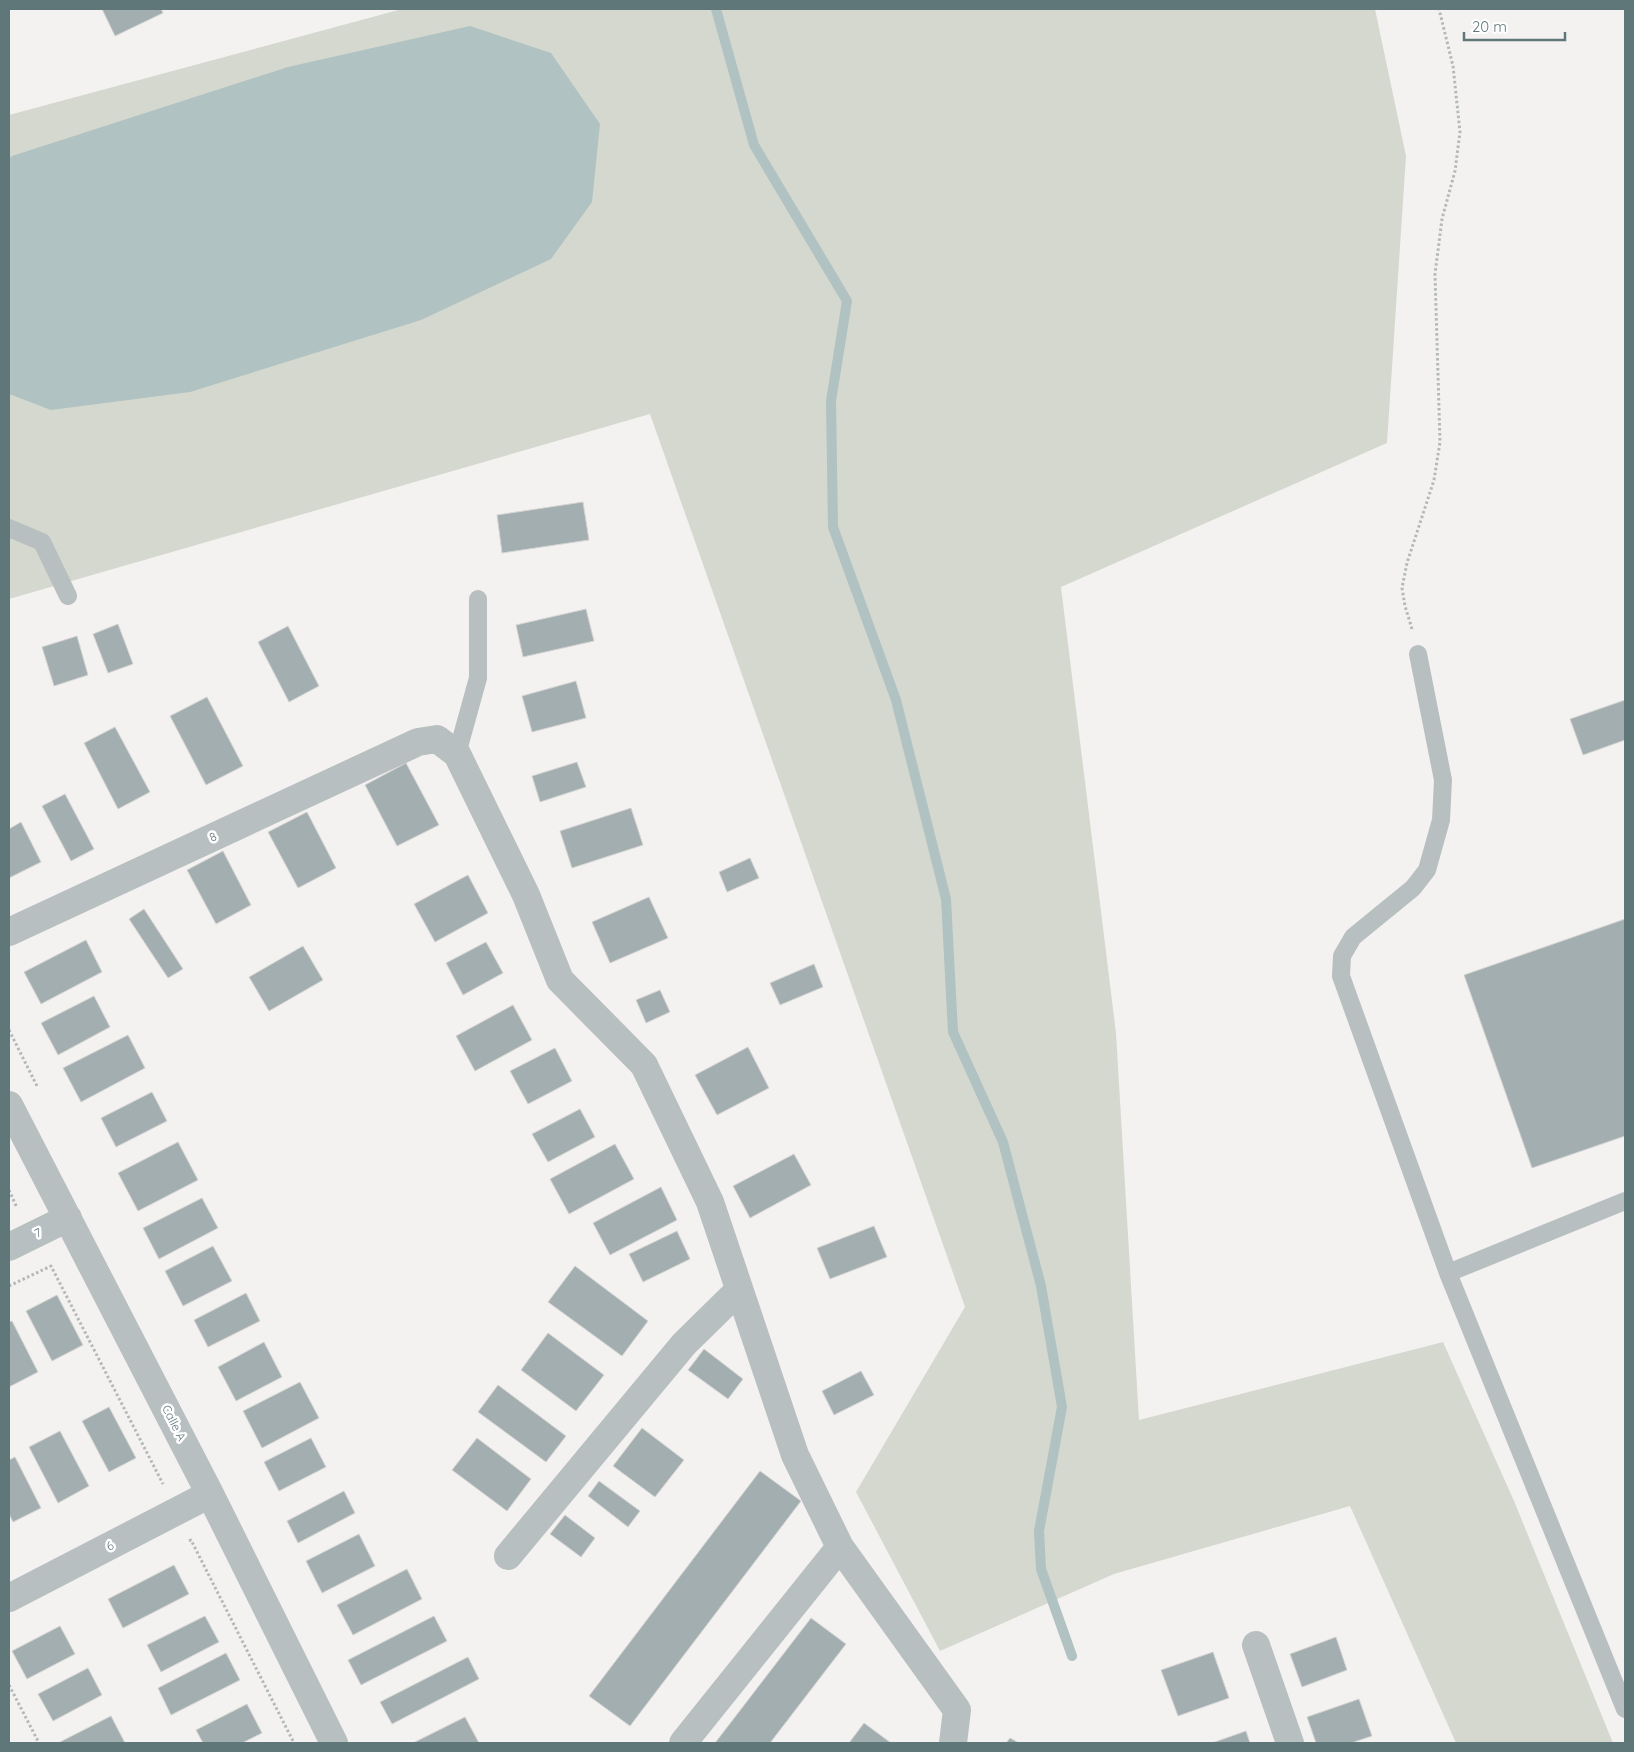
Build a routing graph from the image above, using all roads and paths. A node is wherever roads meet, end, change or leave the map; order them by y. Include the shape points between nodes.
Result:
1 (1439, 9) edge
2 (9, 528) edge
3 (68, 596) dead end
4 (478, 599) dead end
5 (1418, 654) joint
6 (457, 754) junction
7 (9, 932) edge
8 (9, 1105) edge
9 (9, 1190) edge
10 (1625, 1201) edge
11 (20, 1213) dead end
12 (68, 1218) junction
13 (9, 1247) edge
14 (1448, 1272) junction
15 (9, 1286) edge
16 (740, 1290) junction
17 (164, 1487) dead end
18 (210, 1494) junction
19 (182, 1544) dead end
20 (840, 1547) junction
21 (508, 1556) dead end
22 (9, 1598) edge
23 (1256, 1645) dead end
24 (9, 1685) edge
25 (1625, 1709) edge
26 (39, 1743) edge
27 (294, 1743) edge
28 (334, 1743) edge
29 (684, 1743) edge
30 (953, 1743) edge
31 (1290, 1743) edge

1 - 5 path via 1453,66 1460,132 1455,170 1442,219 1435,274 1440,442 1434,480 1402,588
2 - 3 lane via 42,542
4 - 6 lane via 478,678
5 - 14 lane via 1443,780 1441,820 1427,870 1413,888 1353,937 1342,956 1341,976
6 - 7 street, 8 via 437,738 418,742
6 - 16 street via 526,895 560,980 644,1065 710,1202
8 - 12 street, Calle A
9 - 11 path
10 - 14 lane
12 - 13 street, 7
12 - 18 street, Calle A
14 - 25 lane
15 - 17 path via 51,1266
16 - 20 street via 795,1454
16 - 21 street via 684,1344
18 - 22 street, 6
18 - 28 street, Calle A
19 - 27 path via 191,1540
20 - 29 street
20 - 30 street via 957,1710
23 - 31 street
24 - 26 path

